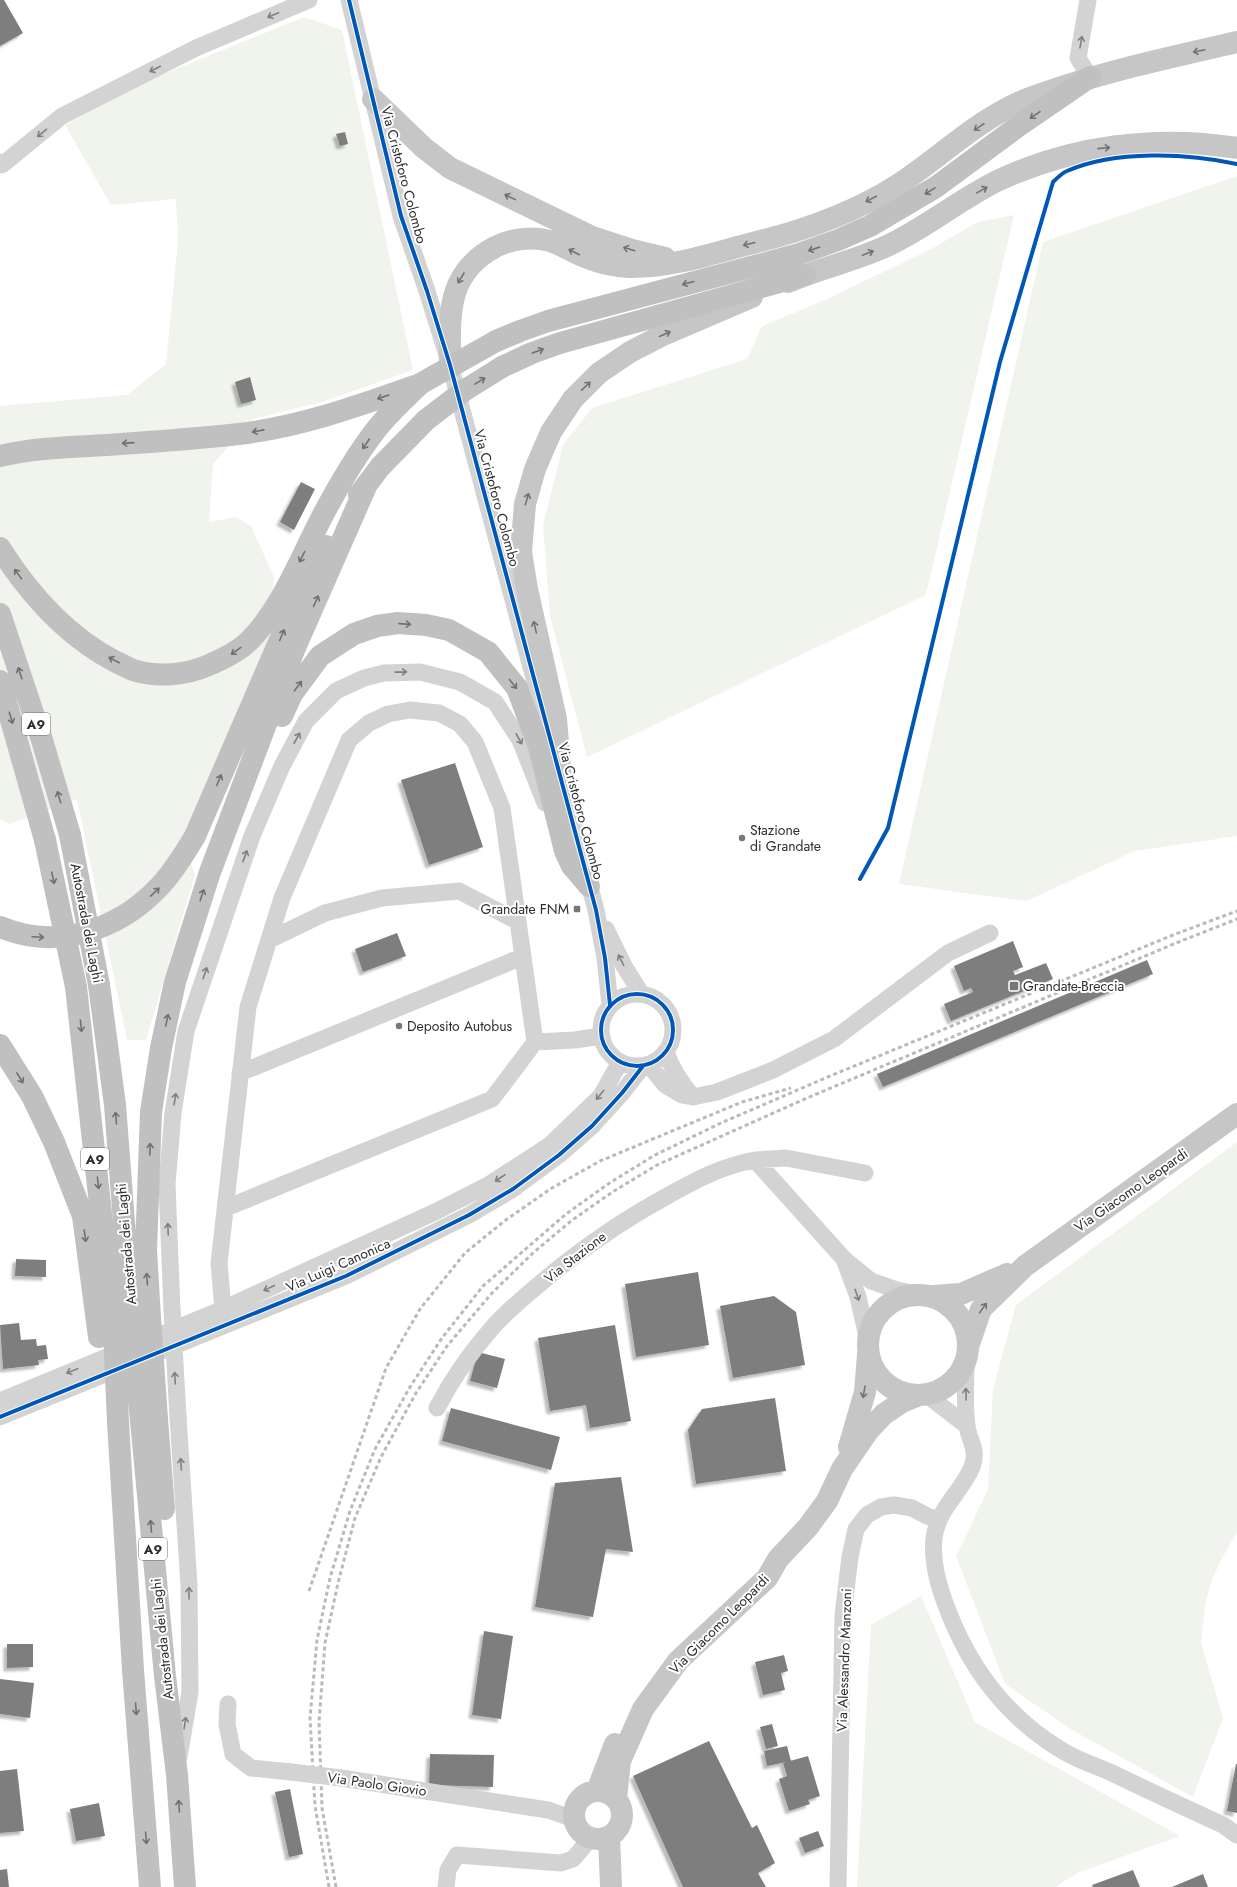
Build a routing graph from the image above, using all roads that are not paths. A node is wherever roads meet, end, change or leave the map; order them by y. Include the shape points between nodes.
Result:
1 (309, 0) edge
2 (349, 0) edge
3 (1088, 0) edge
4 (1237, 42) edge
5 (1090, 77) junction
6 (373, 99) junction
7 (1237, 148) edge
8 (1, 164) edge
9 (680, 261) junction
10 (805, 274) junction
11 (450, 365) junction
12 (420, 384) junction
13 (0, 456) edge
14 (367, 484) junction
15 (0, 548) edge
16 (0, 614) edge
17 (0, 681) edge
18 (562, 790) junction
19 (565, 851) junction
20 (210, 872) junction
21 (589, 886) junction
22 (596, 910) junction
23 (517, 921) junction
24 (0, 927) edge
25 (990, 933) dead end
26 (269, 940) junction
27 (522, 957) junction
28 (642, 994) junction
29 (610, 1005) junction
30 (601, 1036) junction
31 (535, 1042) junction
32 (0, 1045) edge
33 (666, 1052) junction
34 (620, 1062) junction
35 (646, 1065) junction
36 (240, 1073) junction
37 (693, 1097) junction
38 (1237, 1114) edge
39 (755, 1160) junction
40 (865, 1173) dead end
41 (226, 1208) junction
42 (844, 1259) junction
43 (1024, 1266) junction
44 (926, 1295) junction
45 (223, 1309) junction
46 (124, 1328) junction
47 (868, 1347) junction
48 (967, 1353) junction
49 (923, 1395) junction
50 (0, 1401) edge
51 (437, 1408) dead end
52 (0, 1418) edge
53 (159, 1419) junction
54 (966, 1426) junction
55 (842, 1470) junction
56 (939, 1520) junction
57 (228, 1704) dead end
58 (176, 1775) junction
59 (606, 1795) junction
60 (574, 1819) junction
61 (1237, 1835) edge
62 (598, 1839) junction
63 (150, 1887) edge
64 (185, 1887) edge
65 (446, 1887) edge
66 (611, 1887) edge
67 (838, 1887) edge

1 -> 8 street via 196,48 62,116
2 - 6 street, Via Cristoforo Colombo
5 -> 3 street via 1078,58
4 -> 5 main road
5 -> 9 main road via 1020,102 977,128 895,186 826,220 757,242
5 -> 12 highway, bridge via 936,187 895,213 838,240 796,255 548,321 496,342
9 -> 6 main road via 632,250 592,237 450,168 424,148
6 - 11 street, Via Cristoforo Colombo via 401,216
10 -> 7 main road via 892,244 998,181 1063,155 1099,148 1143,144
9 -> 11 main road via 626,267 586,258 549,240 535,238 515,240 496,246 478,258 463,273 455,289 450,315
14 -> 10 highway, bridge via 400,445 426,420 465,390 502,367 560,343
18 -> 10 main road via 556,719 521,552 525,504 551,432 573,399 599,373 630,352
11 - 18 street, Via Cristoforo Colombo
12 -> 13 highway via 335,413 241,434 186,440 44,448
12 -> 15 highway via 375,431 347,472 264,624 248,642 227,657 201,668 157,675 132,670 103,655 48,611
20 -> 14 highway via 294,650
24 -> 14 highway via 31,936 58,938 82,934 118,920 141,904 161,885 182,859 195,836 295,605 338,525
46 -> 16 highway, Autostrada dei Laghi / A9, bridge via 115,1105 100,985 70,835
17 -> 46 highway, Autostrada dei Laghi / A9, bridge via 45,840 76,987
18 - 21 street, Via Cristoforo Colombo
20 -> 19 highway via 223,857 269,743 292,694 320,656 354,634 377,626 398,623 449,630 488,652 517,688 539,747
19 - 21 highway via 572,866
53 -> 19 street, bridge via 172,1310 166,1184 173,1113 186,1031 252,836 282,766 306,721 336,691 364,678 384,673 420,672 460,682 495,702 520,740
46 -> 20 highway via 146,1250 151,1112 161,1048 175,982
21 - 22 street, Via Cristoforo Colombo
28 -> 22 street, Via Cristoforo Colombo via 624,966
22 - 29 street, Via Cristoforo Colombo
23 - 26 street via 459,892 451,892 382,898 332,911
23 - 26 street via 502,808 475,742 460,724 439,714 410,710 388,714 369,723 349,740 282,898
23 - 27 street
25 - 37 street via 948,953 834,1039 773,1070 717,1092
26 - 36 street via 248,1007
27 - 31 street
27 - 36 street
28 - 29 street via 630,994
28 - 33 street via 652,996 668,1010 672,1020 673,1036
29 - 30 street via 602,1020
30 - 31 street
30 - 34 street via 604,1047
31 - 41 street via 492,1099
32 -> 46 highway via 32,1096 54,1142
33 - 35 street, Via Luigi Canonica via 662,1057
33 - 37 street via 678,1079
34 - 35 street via 631,1066
34 -> 45 street, Via Luigi Canonica via 601,1096 550,1145 490,1184 435,1212
35 - 37 street via 672,1090
35 - 52 street, Via Luigi Canonica via 592,1126 559,1155 513,1189 469,1215 346,1276
36 - 41 street
38 - 43 main road, Via Giacomo Leopardi
39 - 40 street, Via Stazione via 786,1158
39 - 42 street
39 - 51 street, Via Stazione via 715,1170 616,1225 582,1250 493,1327 451,1380
41 - 45 street via 219,1263
42 - 44 street via 871,1281 897,1290
42 -> 47 street via 858,1297
43 - 44 main road, Via Giacomo Leopardi via 961,1294
48 -> 43 main road, Via Giacomo Leopardi via 981,1309
44 - 47 main road, Via Giacomo Leopardi via 900,1298 887,1305 876,1318
44 - 48 main road via 955,1309 965,1325
45 -> 50 street, Via Luigi Canonica
46 - 53 highway, Autostrada dei Laghi / A9, bridge
46 -> 63 highway, Autostrada dei Laghi / A9, bridge via 112,1423
47 - 49 main road via 879,1377 891,1387 906,1393
47 -> 55 main road, Via Giacomo Leopardi via 865,1392
48 - 49 main road, Via Giacomo Leopardi via 959,1375 948,1386
54 -> 48 street
49 - 54 street
49 - 55 main road, Via Giacomo Leopardi via 902,1402 884,1414 868,1431
58 -> 53 highway, Autostrada dei Laghi / A9 via 165,1676
58 -> 53 street via 190,1692 189,1585
54 - 56 street via 974,1445 972,1466
55 - 59 main road, Via Giacomo Leopardi via 827,1501 808,1527 778,1559 767,1578 678,1661 643,1709
56 - 61 street via 934,1538 935,1569 946,1605 959,1637 977,1670 998,1697 1025,1724 1058,1749 1222,1825
56 - 67 street, Via Alessandro Manzoni via 912,1508 894,1505 882,1507 867,1515 856,1529 843,1615
57 - 60 street, Via Paolo Giovio, bridge via 227,1724 233,1754 251,1768 341,1778 548,1810
64 -> 58 highway, Autostrada dei Laghi / A9
59 - 60 main road via 582,1797 577,1803
59 - 62 main road, Via Giacomo Leopardi via 622,1812 622,1820 615,1833
60 - 62 main road via 579,1831
62 - 65 street via 573,1859 561,1863 457,1855 448,1870
62 - 66 main road

